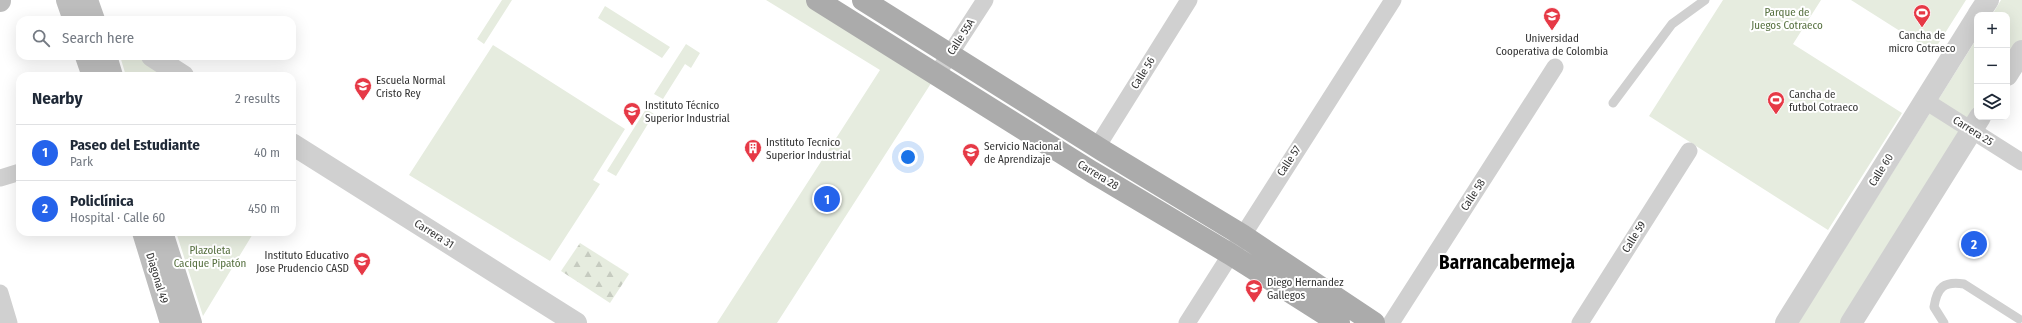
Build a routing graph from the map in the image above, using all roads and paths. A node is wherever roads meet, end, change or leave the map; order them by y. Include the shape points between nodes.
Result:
1 (68, 0) edge
2 (87, 0) edge
3 (817, 0) edge
4 (863, 0) edge
5 (985, 0) edge
6 (1189, 0) edge
7 (1393, 0) edge
8 (1705, 0) edge
9 (1988, 0) edge
10 (1980, 12) edge
11 (73, 16) edge
12 (93, 16) edge
13 (1974, 22) edge
14 (2022, 51) edge
15 (950, 54) junction
16 (87, 60) edge
17 (107, 60) edge
18 (158, 60) edge
19 (1555, 67) dead end
20 (2010, 70) edge
21 (92, 72) edge
22 (111, 72) edge
23 (178, 72) edge
24 (937, 74) junction
25 (1924, 100) junction
26 (1612, 103) dead end
27 (1976, 123) edge
28 (296, 147) edge
29 (1097, 147) junction
30 (1689, 150) dead end
31 (2022, 162) edge
32 (16, 173) edge
33 (0, 178) edge
34 (1242, 235) junction
35 (144, 236) edge
36 (163, 236) edge
37 (1230, 254) junction
38 (0, 293) edge
39 (2019, 319) edge
40 (9, 323) edge
41 (171, 323) edge
42 (191, 323) edge
43 (576, 323) edge
44 (1187, 323) edge
45 (1338, 323) edge
46 (1374, 323) edge
47 (1391, 323) edge
48 (1580, 323) edge
49 (1786, 323) edge
50 (1851, 323) edge
51 (1944, 323) edge

1 - 11 main road
2 - 12 main road
3 - 24 main road, Carrera 28
4 - 15 main road
5 - 15 street, Calle 55A
6 - 29 street, Calle 56
7 - 34 street, Calle 57
8 - 26 lane via 1672,24
9 - 10 street, Calle 60
13 - 25 street, Calle 60
14 - 20 street
15 - 24 street, Calle 55A
15 - 29 main road
16 - 21 main road
17 - 22 main road
18 - 23 street
19 - 47 street, Calle 58
24 - 37 main road, Carrera 28 via 1092,172
25 - 27 street, Carrera 25
25 - 49 street, Calle 60
27 - 31 street, Carrera 25
27 - 50 street
28 - 43 street, Carrera 31
29 - 34 main road
30 - 48 street, Calle 59
32 - 33 street
34 - 37 street, Calle 57
34 - 46 main road
35 - 41 main road, Diagonal 49
36 - 42 main road, Diagonal 49
37 - 44 street, Calle 57
37 - 45 main road, Carrera 28
38 - 40 street
39 - 51 lane via 1964,284 1954,282 1946,284 1936,293 1934,306

